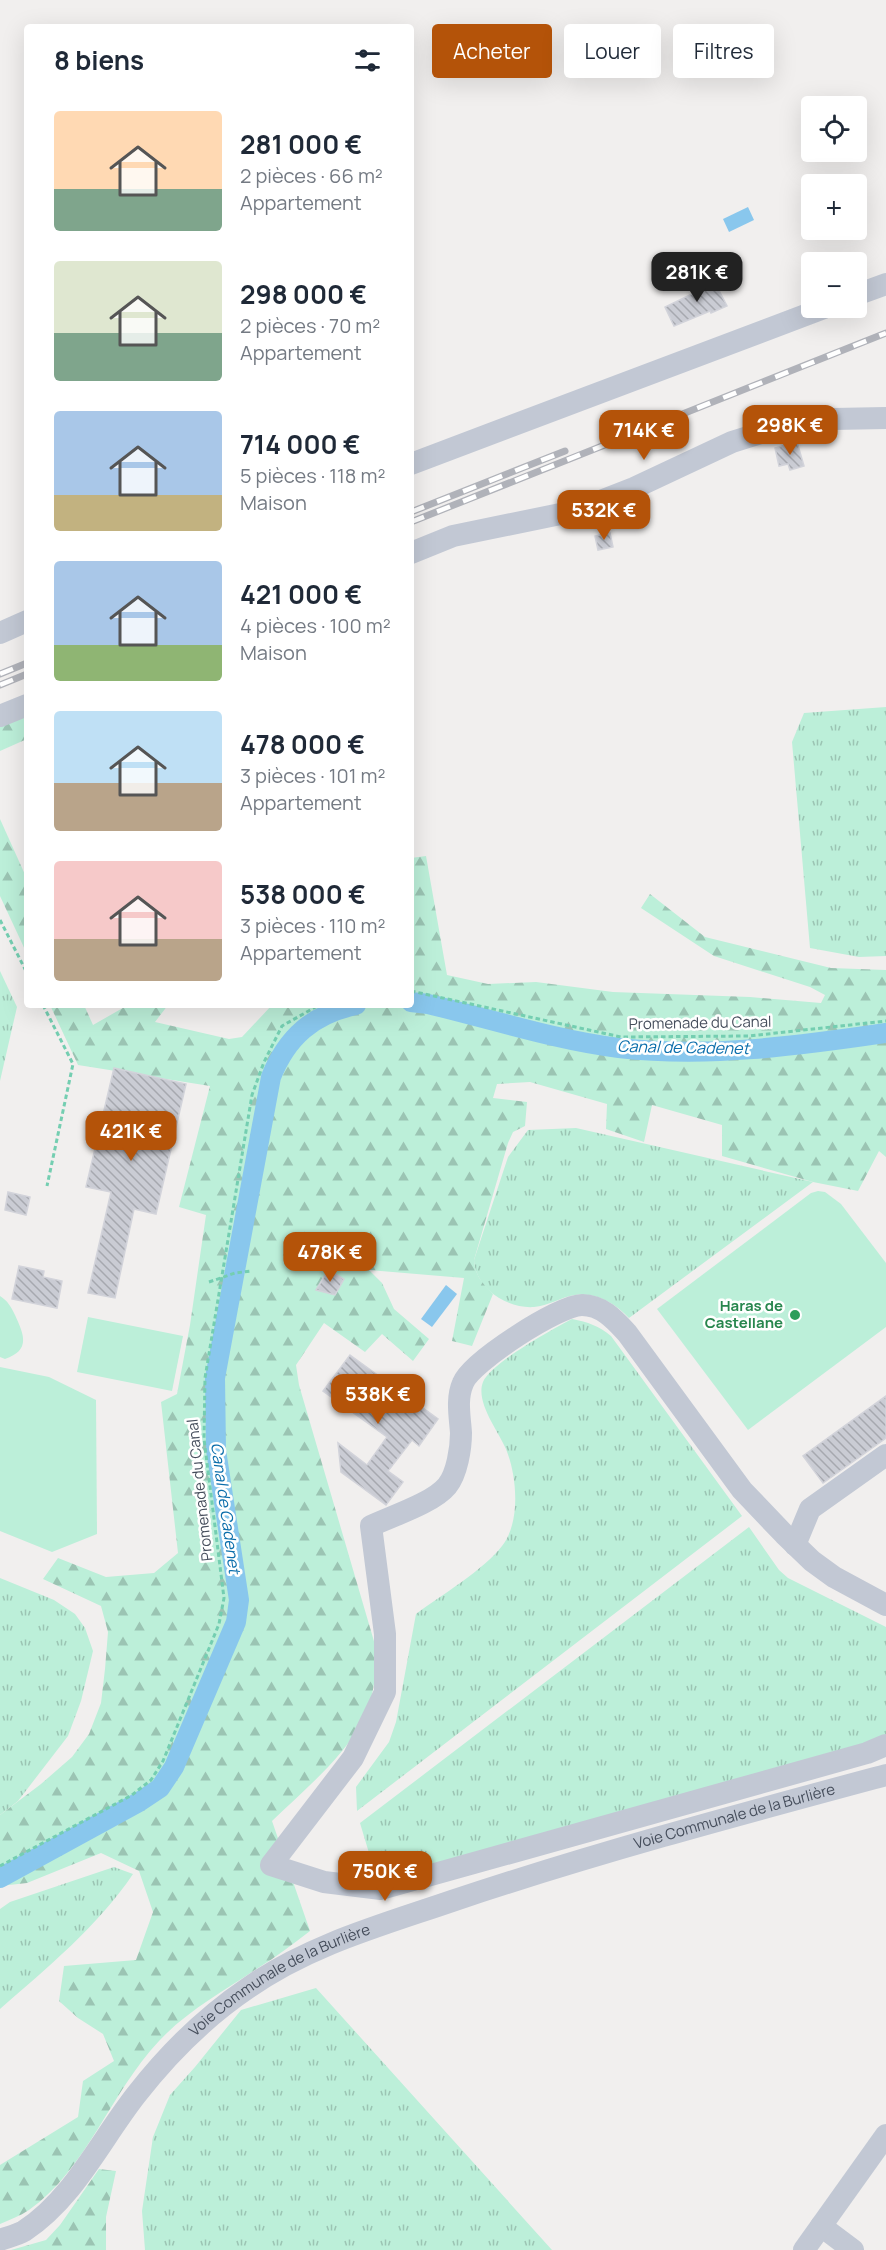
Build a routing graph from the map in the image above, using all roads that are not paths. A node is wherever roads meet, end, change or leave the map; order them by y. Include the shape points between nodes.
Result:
1 (886, 284) edge
2 (867, 291) edge
3 (801, 317) edge
4 (886, 418) edge
5 (414, 463) edge
6 (414, 553) edge
7 (24, 622) edge
8 (0, 633) edge
9 (24, 706) edge
10 (0, 716) edge
11 (886, 1455) edge
12 (795, 1545) junction
13 (886, 1605) edge
14 (886, 1745) edge
15 (886, 1775) edge
16 (886, 2135) edge
17 (821, 2226) junction
18 (0, 2240) edge
19 (804, 2250) edge
20 (853, 2250) edge

1 - 2 street
3 - 5 street
4 - 6 street via 833,419 777,428 732,442 575,511 453,537
7 - 8 street
9 - 10 street
11 - 12 street via 810,1509
12 - 13 street via 834,1577
12 - 14 street via 742,1490 615,1320 596,1307 582,1305 566,1308 536,1324 473,1370 463,1383 459,1409 461,1436 447,1486 371,1526 385,1634 385,1692 353,1758 271,1865 324,1882 381,1889
15 - 18 street, Voie Communale de la Burlière via 560,1865 348,1936 291,1961 202,2022 135,2096 78,2178 54,2205 23,2231
16 - 17 street
17 - 19 street
17 - 20 street

